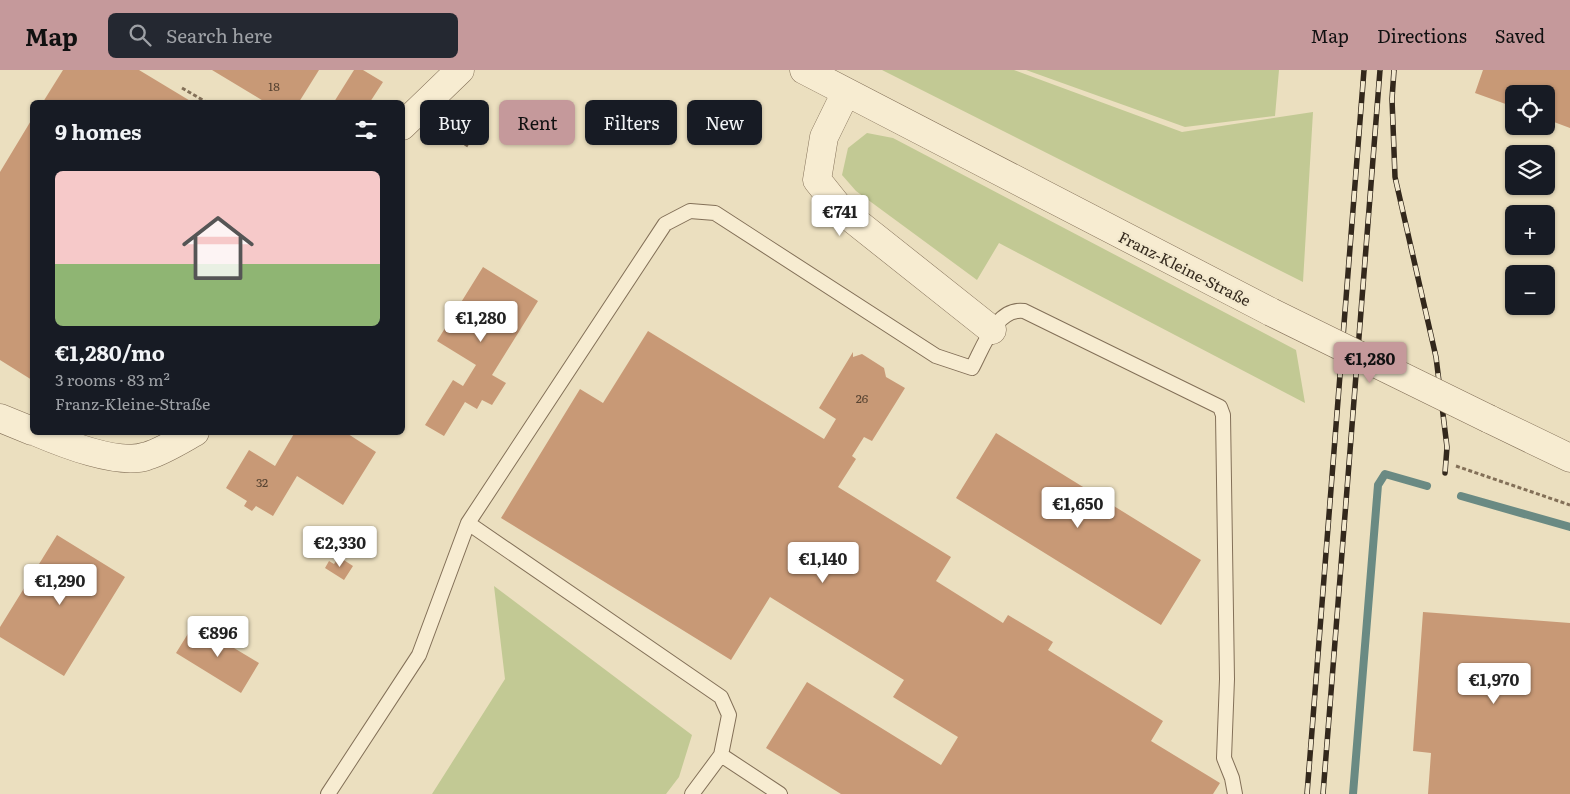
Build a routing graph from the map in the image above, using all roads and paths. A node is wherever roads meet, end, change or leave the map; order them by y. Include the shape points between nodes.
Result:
1 (460, 70) edge
2 (804, 70) edge
3 (182, 88) dead end
4 (846, 92) junction
5 (203, 100) edge
6 (409, 120) edge
7 (468, 146) dead end
8 (992, 330) junction
9 (0, 418) edge
10 (30, 430) edge
11 (41, 435) edge
12 (189, 435) edge
13 (1570, 458) edge
14 (1456, 466) dead end
15 (1570, 505) edge
16 (468, 523) junction
17 (721, 755) junction
18 (328, 794) edge
19 (692, 794) edge
20 (780, 794) edge
21 (1235, 794) edge

1 - 6 street
2 - 4 street, Franz-Kleine-Straße
3 - 5 path
4 - 8 street via 824,137 817,180 840,210
4 - 13 street, Franz-Kleine-Straße, bridge via 1271,312
6 - 7 path
8 - 16 lane via 972,368 936,356 715,212 690,211 665,224
8 - 21 lane via 1006,313 1024,311 1220,407 1223,415 1226,651 1224,758
9 - 10 street
11 - 12 street via 108,457 145,457
14 - 15 path
16 - 17 lane via 721,697 729,715
16 - 18 lane via 419,655
17 - 19 lane
17 - 20 lane

